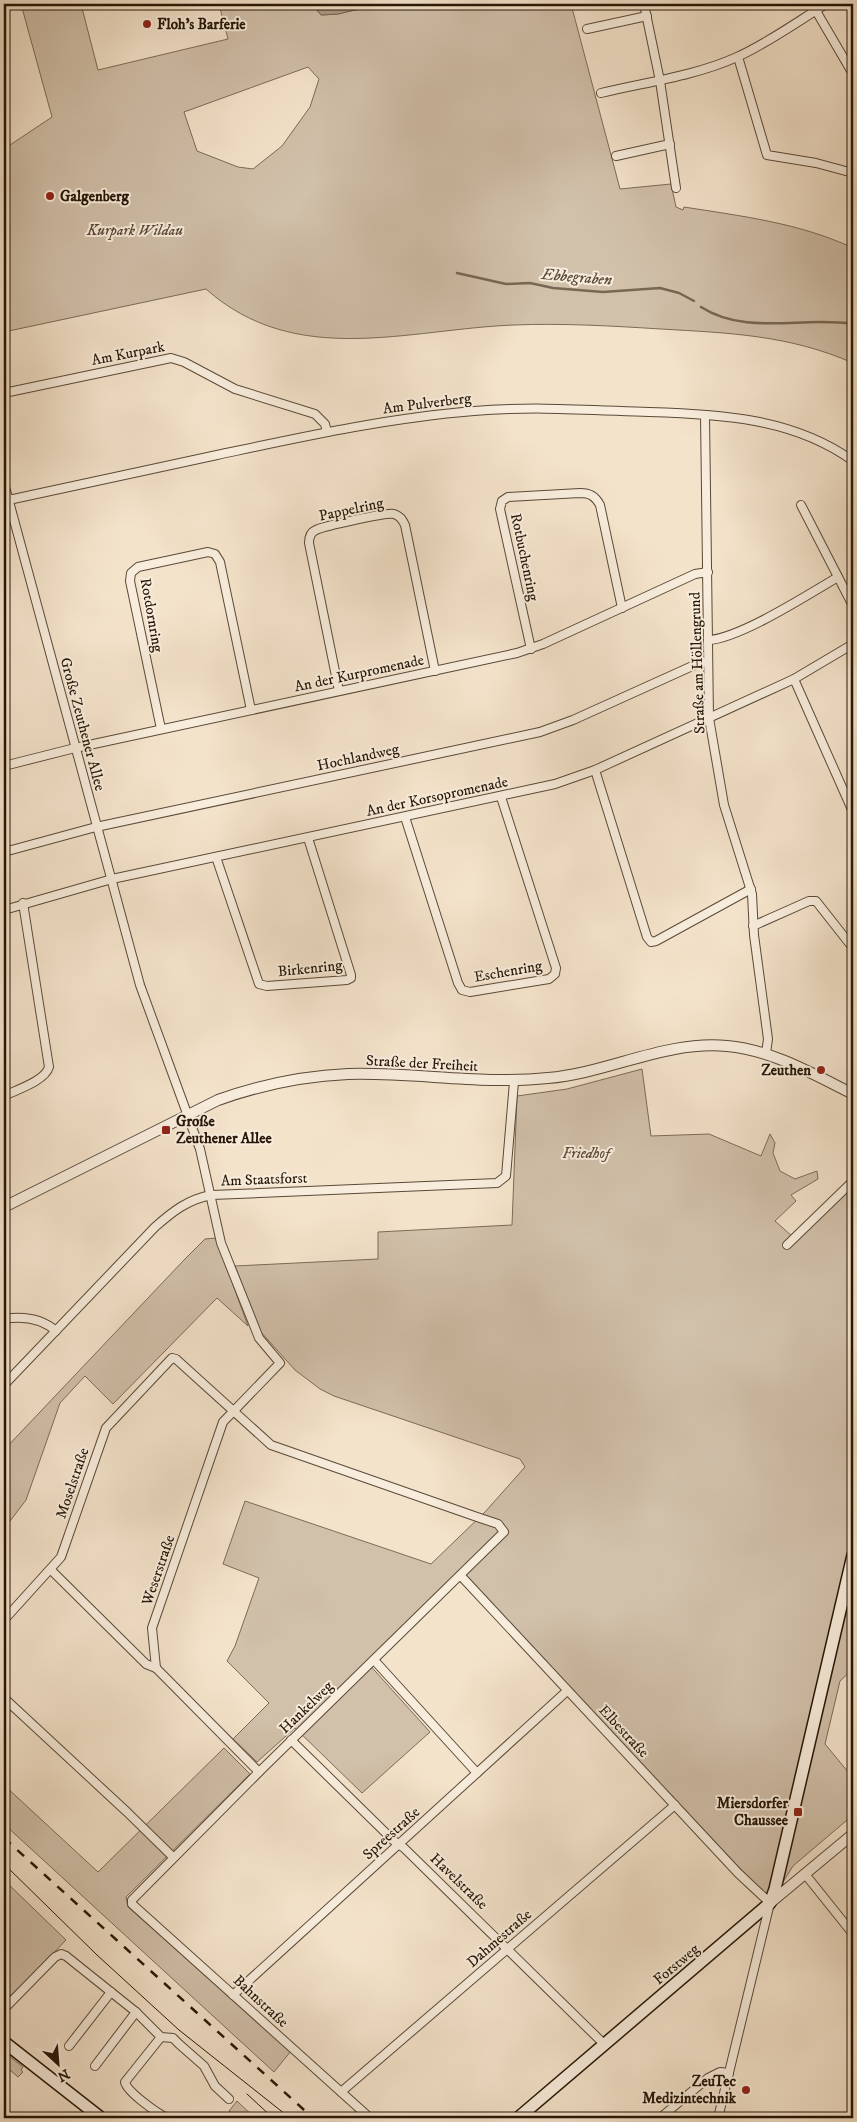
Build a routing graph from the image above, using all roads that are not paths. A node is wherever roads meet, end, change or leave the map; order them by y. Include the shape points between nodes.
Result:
1 (135, 4) edge
2 (140, 4) edge
3 (644, 4) edge
4 (826, 4) edge
5 (814, 7) edge
6 (647, 16) junction
7 (587, 29) dead end
8 (738, 56) junction
9 (853, 74) edge
10 (660, 81) junction
11 (602, 93) dead end
12 (670, 144) junction
13 (616, 156) dead end
14 (853, 173) edge
15 (676, 188) dead end
16 (4, 393) edge
17 (705, 415) junction
18 (327, 432) junction
19 (853, 461) edge
20 (4, 486) edge
21 (6, 501) edge
22 (801, 505) dead end
23 (708, 572) junction
24 (838, 577) junction
25 (853, 606) edge
26 (622, 608) junction
27 (708, 640) junction
28 (853, 644) edge
29 (531, 649) junction
30 (708, 662) junction
31 (435, 671) junction
32 (794, 679) junction
33 (340, 692) junction
34 (251, 710) junction
35 (709, 718) junction
36 (161, 729) junction
37 (75, 748) junction
38 (4, 766) edge
39 (595, 770) junction
40 (501, 797) junction
41 (853, 812) edge
42 (405, 817) junction
43 (96, 827) junction
44 (308, 838) junction
45 (4, 852) edge
46 (216, 857) junction
47 (112, 879) junction
48 (751, 889) junction
49 (23, 903) junction
50 (4, 910) edge
51 (753, 926) junction
52 (853, 948) edge
53 (766, 1053) junction
54 (514, 1082) junction
55 (853, 1094) edge
56 (4, 1096) edge
57 (187, 1114) junction
58 (853, 1181) edge
59 (212, 1195) junction
60 (4, 1207) edge
61 (787, 1245) dead end
62 (4, 1319) edge
63 (56, 1331) junction
64 (280, 1363) joint
65 (4, 1385) edge
66 (233, 1412) junction
67 (853, 1555) edge
68 (51, 1570) junction
69 (461, 1576) junction
70 (4, 1620) edge
71 (374, 1660) junction
72 (156, 1668) junction
73 (567, 1691) junction
74 (4, 1698) edge
75 (291, 1740) junction
76 (259, 1772) junction
77 (477, 1773) junction
78 (675, 1805) junction
79 (853, 1834) edge
80 (399, 1844) junction
81 (173, 1858) junction
82 (806, 1874) junction
83 (770, 1903) junction
84 (132, 1904) joint
85 (853, 1934) edge
86 (507, 1948) junction
87 (111, 1992) junction
88 (233, 1995) junction
89 (4, 2009) edge
90 (136, 2012) junction
91 (161, 2037) junction
92 (4, 2042) edge
93 (605, 2045) junction
94 (69, 2046) dead end
95 (95, 2066) dead end
96 (729, 2073) junction
97 (341, 2092) junction
98 (229, 2099) dead end
99 (101, 2118) edge
100 (167, 2118) edge
101 (370, 2118) edge
102 (518, 2118) edge
103 (660, 2118) edge
104 (718, 2118) edge

1 - 2 street
3 - 6 street
4 - 5 street
5 - 8 street
5 - 9 street
6 - 7 street
6 - 10 street
8 - 10 street
8 - 14 street via 767,155
10 - 11 street
10 - 12 street
12 - 13 street
12 - 15 street
16 - 18 street, Am Kurpark via 171,358 235,388 315,414 321,418
17 - 18 street, Am Pulverberg via 529,408 417,416
17 - 19 street, Am Pulverberg via 790,429 819,440
17 - 23 street, Straße am Höllengrund
18 - 21 street, Am Pulverberg
20 - 21 street, Große Zeuthener Allee
21 - 37 street, Große Zeuthener Allee
22 - 24 street
23 - 26 street, An der Kurpromenade via 695,574
23 - 27 street, Straße am Höllengrund
24 - 25 street
24 - 27 street via 758,622 717,640
26 - 29 street, An der Kurpromenade
26 - 29 street, Rotbuchenring via 596,498 580,492 508,497 500,508
27 - 30 street, Straße am Höllengrund
28 - 32 street, An der Korsopromenade
29 - 31 street, An der Kurpromenade
30 - 35 street, Straße am Höllengrund
30 - 43 street, Hochlandweg via 699,662 540,732
31 - 33 street, An der Kurpromenade
31 - 33 street, Pappelring via 405,525 392,513 356,520 315,530 309,543
32 - 35 street, An der Korsopromenade
32 - 41 street
33 - 34 street, An der Kurpromenade
34 - 36 street, An der Kurpromenade
34 - 36 street, Rotdornring via 217,556 208,552 138,567 131,573
35 - 39 street, An der Korsopromenade
35 - 48 street, Straße am Höllengrund via 724,805
36 - 37 street, An der Kurpromenade
37 - 38 street, An der Kurpromenade
37 - 43 street, Große Zeuthener Allee
39 - 40 street, An der Korsopromenade
39 - 48 street via 651,942
40 - 42 street, An der Korsopromenade
40 - 42 street, Eschenring via 556,968 549,979 470,992 462,990
42 - 44 street, An der Korsopromenade
43 - 45 street, Hochlandweg
43 - 47 street, Große Zeuthener Allee
44 - 46 street, An der Korsopromenade
44 - 46 street, Birkenring via 352,975 347,980 259,984
46 - 47 street, An der Korsopromenade
47 - 49 street, An der Korsopromenade
47 - 57 street, Große Zeuthener Allee via 140,984
48 - 51 street, Straße am Höllengrund
49 - 50 street, An der Korsopromenade
49 - 56 street via 49,1067 48,1072
51 - 52 street via 809,901 816,901
51 - 53 street, Straße am Höllengrund via 768,1039
53 - 54 street, Straße der Freiheit via 726,1046 696,1046 572,1075
53 - 55 street, Straße der Freiheit
54 - 57 street, Straße der Freiheit via 362,1074 318,1076 254,1088
54 - 59 street, Am Staatsforst via 506,1176 497,1183
57 - 59 street, Große Zeuthener Allee
57 - 60 street, Straße der Freiheit
58 - 61 street
59 - 63 street, Am Staatsforst via 197,1198 172,1212
59 - 64 street, Große Zeuthener Allee via 221,1243 229,1264 259,1338
62 - 63 street via 34,1320
63 - 65 street, Am Staatsforst
64 - 66 street, Weserstraße
66 - 68 street, Moselstraße via 172,1358 106,1428 64,1550
66 - 69 street, Hankelweg via 271,1446 498,1524 504,1532
66 - 72 street, Weserstraße via 223,1422 152,1628
67 - 83 main road
68 - 70 street, Moselstraße
68 - 72 street via 146,1664
69 - 71 street, Hankelweg
69 - 73 street, Elbestraße
71 - 75 street, Hankelweg
71 - 77 street
72 - 76 street
73 - 77 street, Spreestraße
73 - 78 street, Elbestraße
74 - 81 street
75 - 76 street, Hankelweg
75 - 80 street, Havelstraße
76 - 81 street, Hankelweg
77 - 80 street, Spreestraße
78 - 83 street, Elbestraße
78 - 86 street, Dahmestraße
79 - 82 street, Forstweg
80 - 86 street, Havelstraße
80 - 88 street, Spreestraße
81 - 84 street, Hankelweg via 132,1900
82 - 83 street, Forstweg
82 - 85 street
83 - 93 main road, Forstweg
83 - 96 street
84 - 88 street, Bahnstraße
86 - 93 street, Havelstraße
86 - 97 street, Dahmestraße
87 - 89 street via 60,1954
87 - 90 street
87 - 94 street
88 - 97 street, Bahnstraße
90 - 91 street
90 - 95 street
91 - 98 street via 173,2038 204,2066 215,2086
91 - 100 street via 125,2082 126,2087
92 - 99 main road
93 - 102 main road, Forstweg
96 - 103 street via 714,2074
96 - 104 street
97 - 101 street, Bahnstraße

